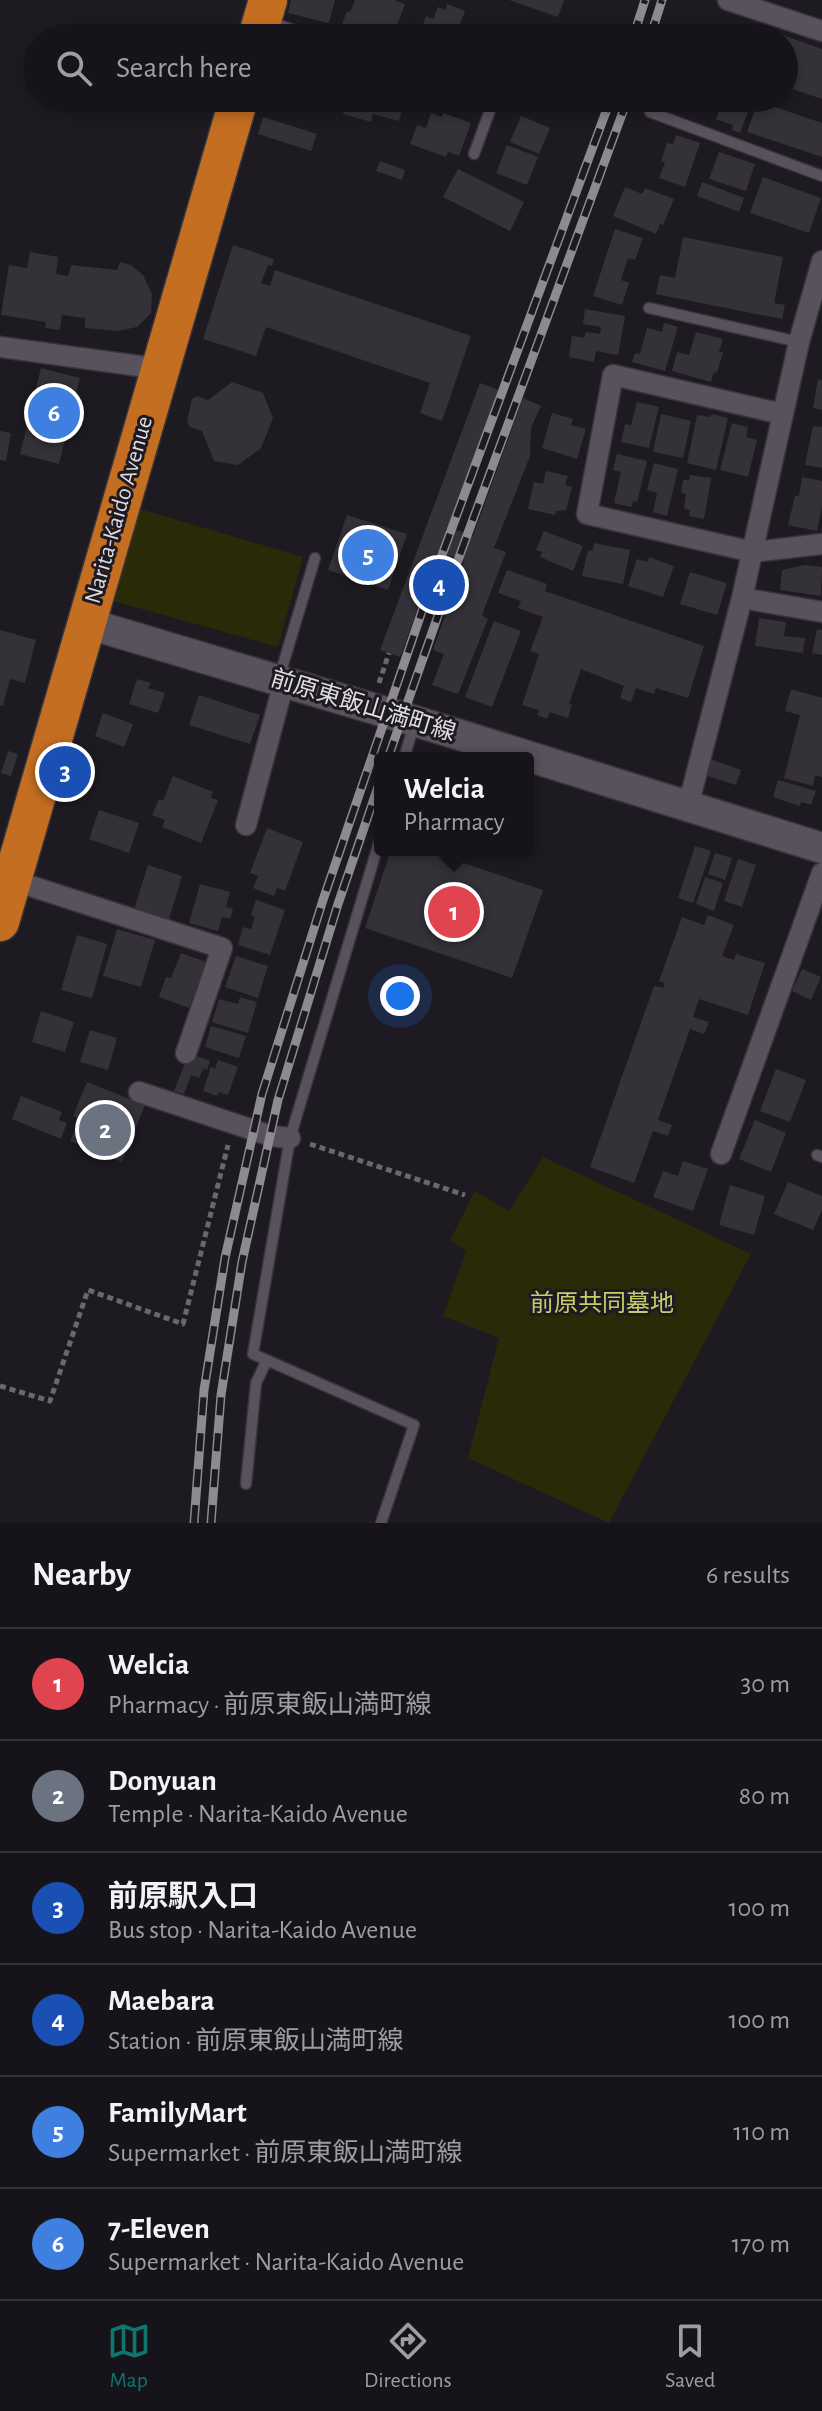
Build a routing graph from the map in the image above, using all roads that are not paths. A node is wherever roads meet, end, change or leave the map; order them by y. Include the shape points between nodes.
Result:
1 (728, 0) edge
2 (822, 31) edge
3 (235, 112) edge
4 (489, 112) edge
5 (650, 112) dead end
6 (474, 154) dead end
7 (822, 176) edge
8 (822, 261) edge
9 (649, 308) dead end
10 (799, 342) junction
11 (0, 347) edge
12 (161, 369) junction
13 (782, 414) junction
14 (822, 544) edge
15 (753, 552) junction
16 (315, 558) dead end
17 (742, 598) junction
18 (822, 612) edge
19 (86, 623) junction
20 (281, 681) junction
21 (415, 721) junction
22 (406, 752) edge
23 (515, 752) edge
24 (534, 758) edge
25 (688, 806) junction
26 (246, 825) dead end
27 (822, 848) edge
28 (375, 856) edge
29 (822, 873) edge
30 (12, 880) junction
31 (0, 922) edge
32 (186, 1053) dead end
33 (139, 1092) dead end
34 (290, 1138) junction
35 (721, 1154) dead end
36 (267, 1360) junction
37 (246, 1484) dead end
38 (381, 1523) edge

1 - 2 street
3 - 12 highway, Narita-Kaido Avenue
4 - 6 lane
5 - 7 lane
8 - 10 street
9 - 10 lane
10 - 13 street
11 - 12 street
12 - 19 highway, Narita-Kaido Avenue
13 - 15 street
13 - 15 street via 613,375 587,514
14 - 15 street
15 - 17 street
16 - 20 lane
17 - 18 street
17 - 25 street
19 - 20 street, 前原東飯山満町線
19 - 30 highway, Narita-Kaido Avenue
20 - 21 street, 前原東飯山満町線
20 - 26 street
21 - 22 lane
21 - 23 street, 前原東飯山満町線
24 - 25 street, 前原東飯山満町線
25 - 27 street, 前原東飯山満町線
28 - 34 lane
29 - 35 street
30 - 31 highway, Narita-Kaido Avenue
30 - 32 street via 222,948
33 - 34 street
34 - 36 lane via 253,1354
36 - 37 lane via 256,1383
36 - 38 lane via 414,1425

